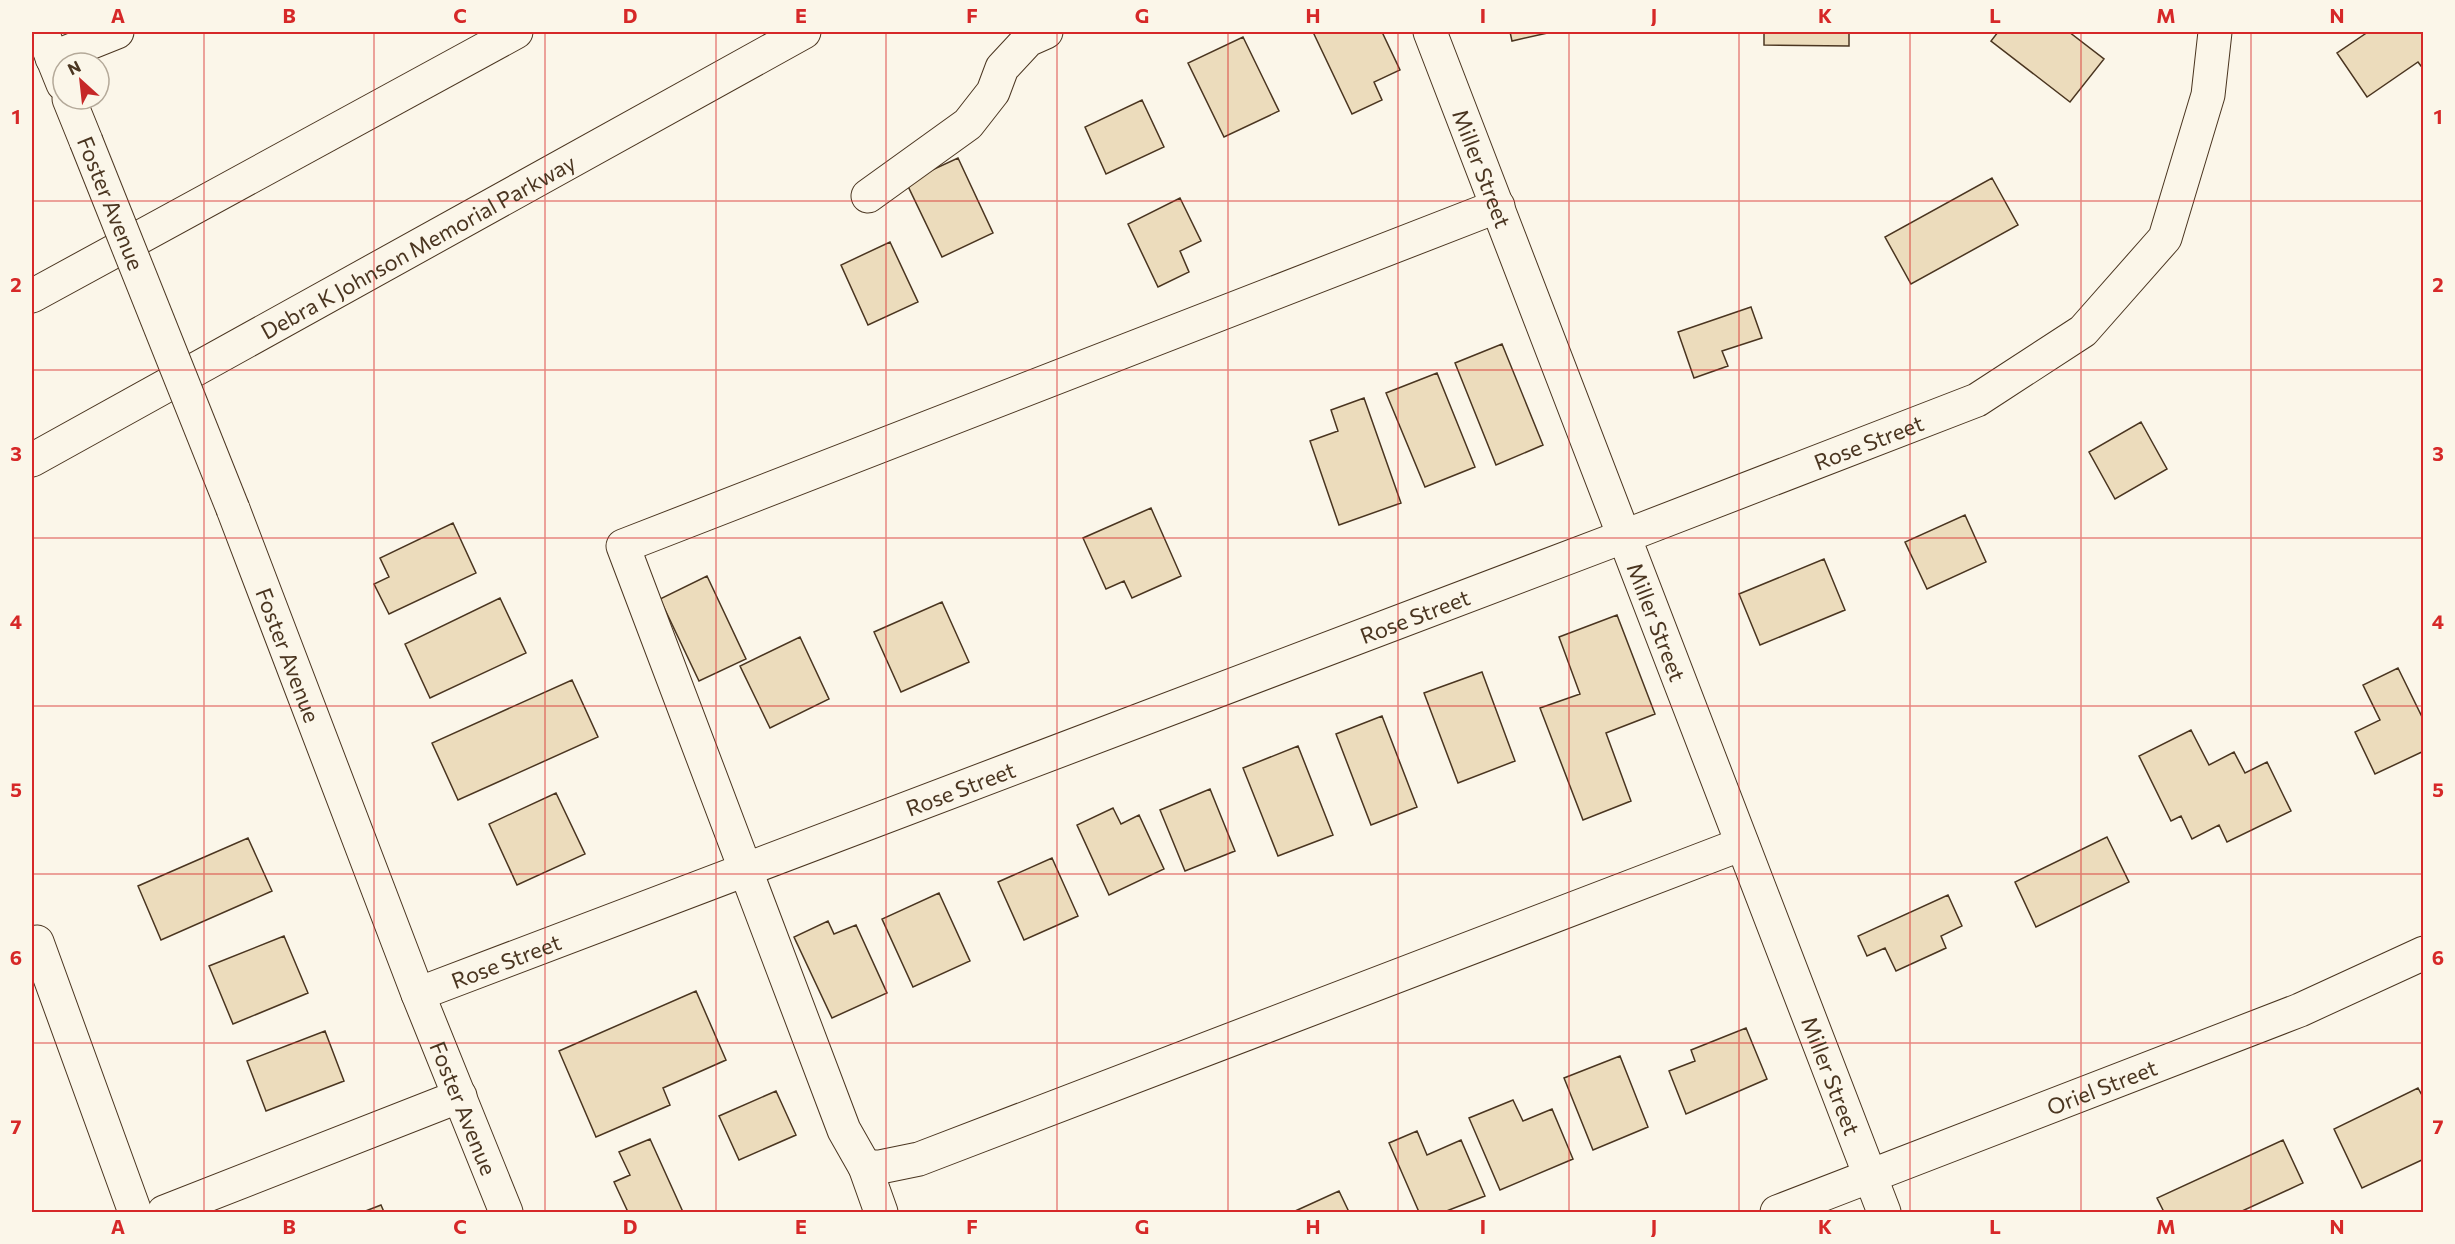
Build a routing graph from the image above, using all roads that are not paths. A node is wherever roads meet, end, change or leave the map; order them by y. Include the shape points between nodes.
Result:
1 (117, 32) edge
2 (516, 32) edge
3 (804, 32) edge
4 (1046, 32) edge
5 (1430, 32) edge
6 (2215, 32) edge
7 (70, 51) edge
8 (74, 111) edge
9 (868, 196) dead end
10 (1498, 206) junction
11 (32, 296) edge
12 (32, 460) edge
13 (1625, 536) junction
14 (1743, 844) junction
15 (745, 871) junction
16 (37, 942) dead end
17 (2424, 953) edge
18 (418, 994) junction
19 (460, 1096) junction
20 (865, 1167) junction
21 (1870, 1176) junction
22 (135, 1212) edge
23 (164, 1212) edge
24 (506, 1212) edge
25 (881, 1212) edge
26 (1777, 1212) edge
27 (1884, 1212) edge

1 - 7 main road
2 - 11 main road
3 - 12 main road, Debra K Johnson Memorial Parkway
4 - 9 main road via 1028,40 1002,68 993,92 968,124
5 - 10 main road, Miller Street
6 - 13 main road, Rose Street via 2208,95 2165,238 2083,331 1977,400
8 - 18 main road, Foster Avenue, bridge via 233,509
10 - 13 main road, Miller Street
10 - 15 main road via 623,546
13 - 14 main road, Miller Street
13 - 15 main road, Rose Street
14 - 20 main road via 919,1159
14 - 21 main road, Miller Street
15 - 18 main road, Rose Street
15 - 20 main road via 844,1130
16 - 22 main road
17 - 21 main road, Oriel Street via 2300,1010
18 - 19 main road, Foster Avenue
19 - 23 main road
19 - 24 main road, Foster Avenue
20 - 25 main road
21 - 26 main road, Oriel Street
21 - 27 main road, Miller Street

